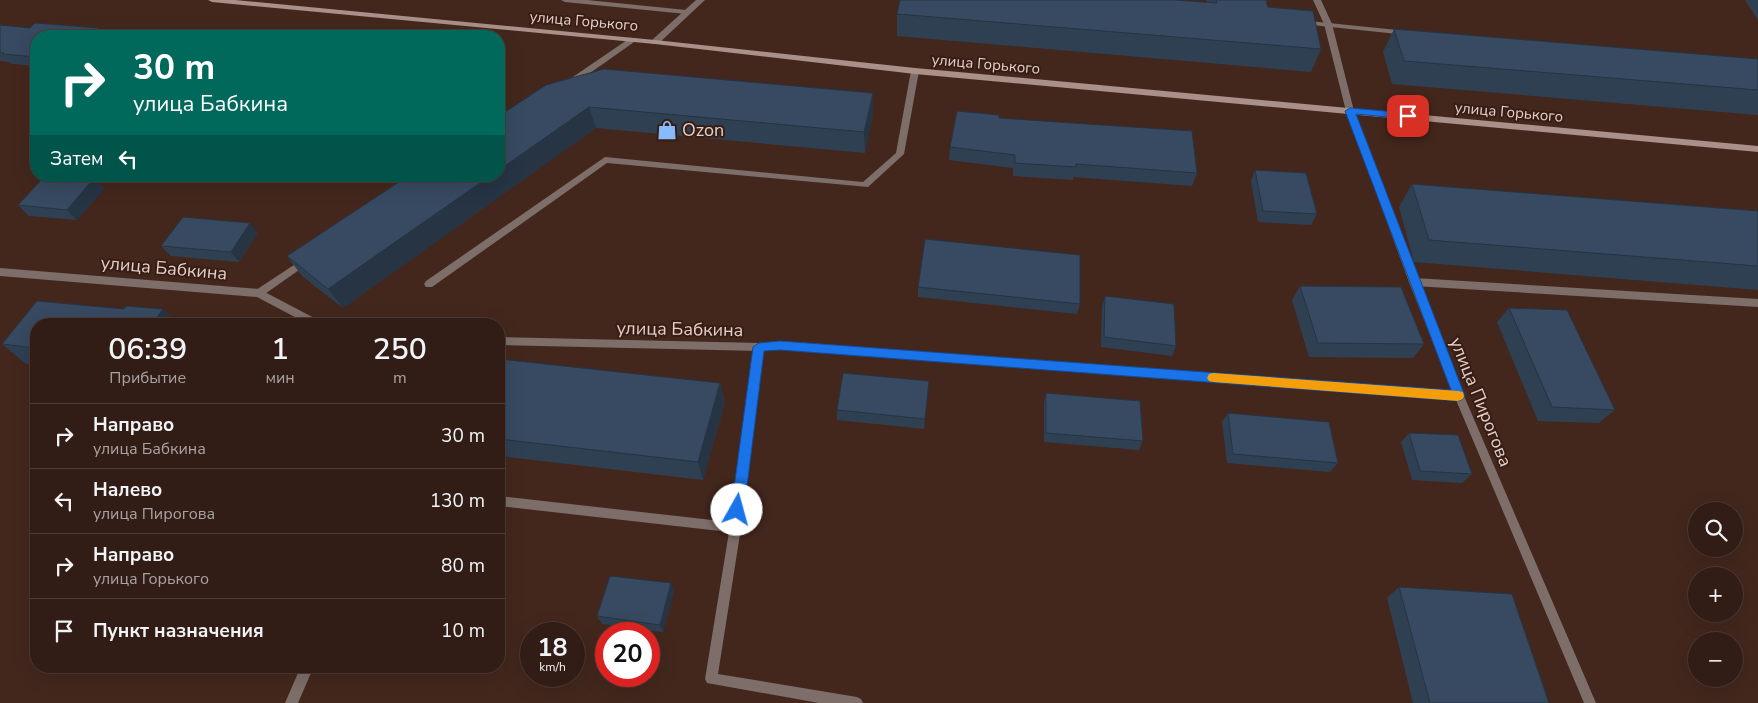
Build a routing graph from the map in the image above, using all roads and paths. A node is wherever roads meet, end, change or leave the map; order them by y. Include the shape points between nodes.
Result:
1 (212, 0) edge
2 (565, 0) edge
3 (701, 0) edge
4 (1317, 0) edge
5 (686, 12) junction
6 (1290, 21) edge
7 (1328, 24) junction
8 (1416, 34) edge
9 (633, 40) junction
10 (655, 42) junction
11 (914, 71) junction
12 (562, 88) edge
13 (1350, 111) junction
14 (1758, 149) edge
15 (316, 254) edge
16 (0, 272) edge
17 (1414, 282) junction
18 (430, 284) dead end
19 (259, 293) junction
20 (1758, 303) edge
21 (306, 318) edge
22 (505, 341) edge
23 (759, 347) junction
24 (1459, 396) junction
25 (505, 502) edge
26 (735, 528) junction
27 (305, 673) edge
28 (291, 703) edge
29 (857, 703) edge
30 (1590, 703) edge

1 - 9 street, улица Горького
2 - 5 street
3 - 5 street
4 - 7 street, улица Пирогова
5 - 10 street
6 - 7 street
7 - 8 street
7 - 13 street, улица Пирогова
9 - 10 street, улица Горького
9 - 12 street
10 - 11 street, улица Горького
11 - 13 street, улица Горького
11 - 18 street via 900,154 865,185 605,160
13 - 14 street, улица Горького
13 - 17 street, улица Пирогова
15 - 19 street
16 - 19 street, улица Бабкина
17 - 20 street
17 - 24 street, улица Пирогова
19 - 21 street, улица Бабкина
22 - 23 street, улица Бабкина
23 - 24 street, улица Бабкина via 780,345
23 - 26 street
24 - 30 street, улица Пирогова
25 - 26 street
26 - 29 street via 711,679
27 - 28 street

